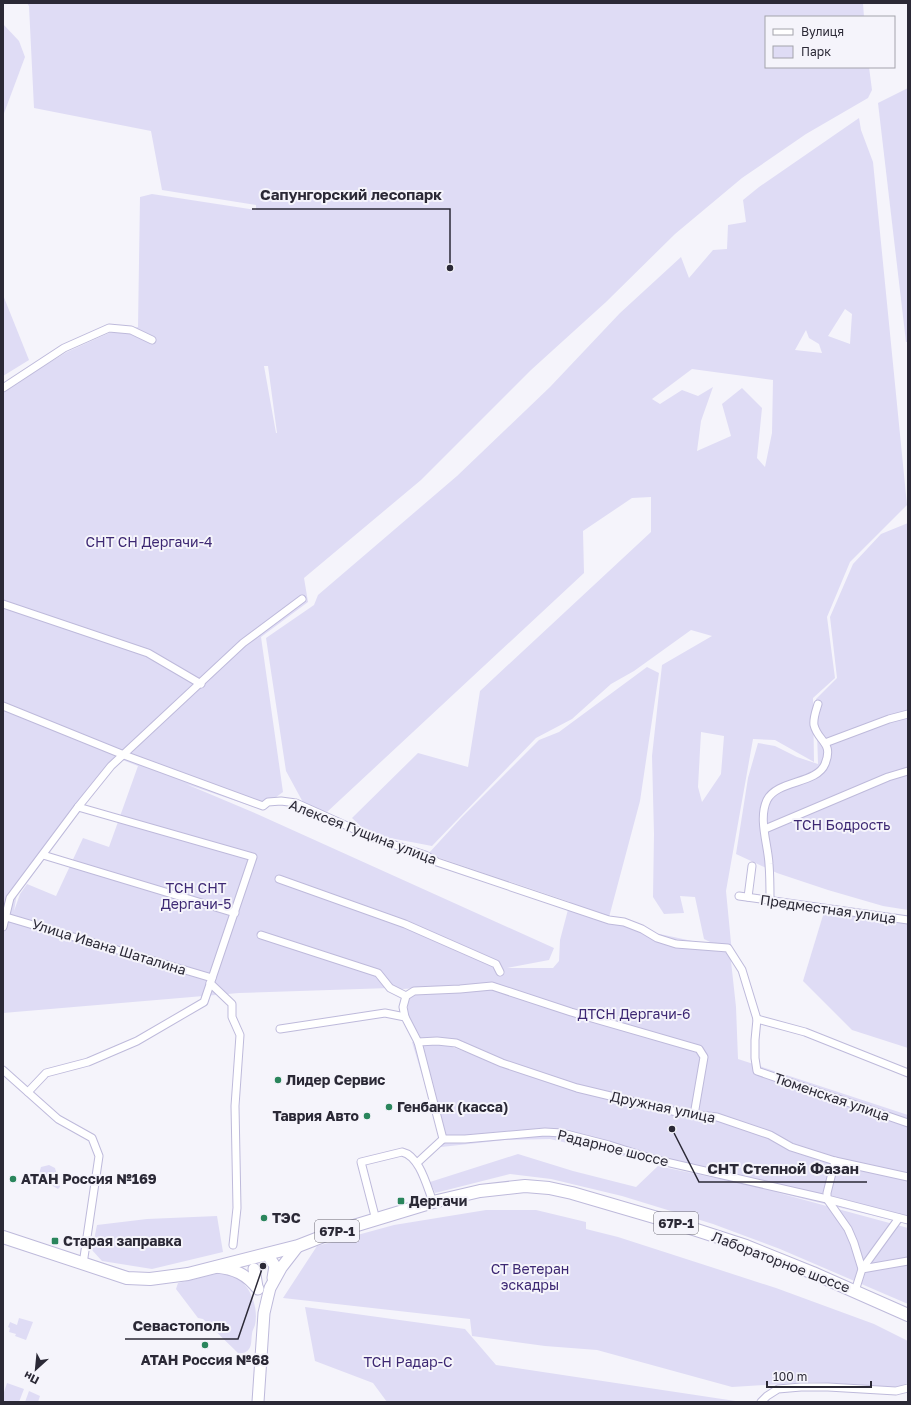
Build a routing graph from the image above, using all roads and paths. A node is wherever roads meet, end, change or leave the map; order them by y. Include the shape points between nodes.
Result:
1 (152, 340) dead end
2 (3, 388) edge
3 (302, 598) dead end
4 (3, 604) edge
5 (200, 684) junction
6 (818, 704) dead end
7 (3, 706) edge
8 (908, 714) edge
9 (826, 743) junction
10 (124, 755) junction
11 (908, 771) edge
12 (78, 807) junction
13 (765, 829) junction
14 (43, 855) junction
15 (752, 866) dead end
16 (279, 879) dead end
17 (739, 896) dead end
18 (748, 897) junction
19 (770, 900) junction
20 (235, 913) junction
21 (6, 917) junction
22 (908, 920) edge
23 (3, 927) edge
24 (261, 935) dead end
25 (500, 972) dead end
26 (211, 981) junction
27 (406, 996) junction
28 (405, 1017) junction
29 (757, 1019) junction
30 (280, 1029) dead end
31 (418, 1042) junction
32 (3, 1070) edge
33 (908, 1073) edge
34 (28, 1092) junction
35 (694, 1115) junction
36 (908, 1123) edge
37 (443, 1139) junction
38 (834, 1161) junction
39 (417, 1163) junction
40 (908, 1177) edge
41 (827, 1199) junction
42 (433, 1202) junction
43 (899, 1218) junction
44 (376, 1220) junction
45 (908, 1220) edge
46 (3, 1237) edge
47 (233, 1245) dead end
48 (298, 1246) junction
49 (267, 1254) junction
50 (908, 1261) edge
51 (254, 1263) junction
52 (84, 1264) junction
53 (214, 1267) junction
54 (862, 1269) junction
55 (274, 1272) junction
56 (270, 1288) junction
57 (258, 1289) junction
58 (854, 1291) junction
59 (264, 1313) junction
60 (908, 1315) edge
61 (908, 1388) edge
62 (258, 1402) edge
63 (761, 1402) edge

1 - 2 street via 131,330 109,328 64,348
3 - 5 street via 243,642
4 - 5 street via 148,652
5 - 10 street
6 - 9 street via 814,724 818,735
7 - 10 street, Алексея Гущина улица
8 - 9 street
9 - 13 street via 826,761 821,770 772,794 765,807
10 - 12 street via 111,766
10 - 29 street, Алексея Гущина улица via 263,806 268,802 296,803 374,838 425,855 437,862 609,920 624,922 657,938 676,944 728,948 742,970
11 - 13 street
12 - 14 street
12 - 20 street via 253,857
13 - 19 street
14 - 20 street
14 - 21 street via 10,898
15 - 18 street, Предместная улица
16 - 25 street via 405,924 496,964
17 - 18 street, Предместная улица
18 - 19 street, Предместная улица
19 - 22 street, Предместная улица
20 - 26 street
21 - 23 street
21 - 26 street, Улица Ивана Шаталина
24 - 27 street via 378,973 390,988
26 - 34 street via 204,1002 137,1041 88,1062 46,1073
26 - 47 street via 232,1004 232,1017 240,1035 235,1106 237,1208
27 - 28 street via 403,1007
27 - 35 street via 414,991 492,986 699,1049 704,1058
28 - 30 street via 385,1013
28 - 31 street
29 - 33 street via 804,1032
29 - 36 street, Тюменская улица via 754,1040 757,1071
31 - 35 street, Дружная улица via 456,1043 502,1063 577,1088
31 - 37 street
32 - 34 street
34 - 52 street via 58,1119 92,1138 98,1156
35 - 38 street, Дружная улица via 717,1117 770,1135 791,1147
37 - 39 street
37 - 41 street, Радарное шоссе via 562,1133 653,1159
38 - 40 street, Дружная улица
38 - 41 street
39 - 42 street
39 - 44 street via 402,1152 361,1162
41 - 43 street, Радарное шоссе
41 - 54 street via 848,1229
42 - 44 main road, Лабораторное шоссе / 67Р-1
42 - 58 main road, Лабораторное шоссе / 67Р-1 via 480,1191 525,1186 549,1188 746,1246
43 - 45 street, Радарное шоссе
43 - 54 street
44 - 48 main road, Лабораторное шоссе / 67Р-1
46 - 52 main road, Лабораторное шоссе / 67Р-1
48 - 49 main road, Лабораторное шоссе / 67Р-1
48 - 56 main road
49 - 51 main road, Лабораторное шоссе / 67Р-1
49 - 55 main road via 274,1263
50 - 54 street
51 - 53 main road, Лабораторное шоссе / 67Р-1
51 - 55 main road via 257,1275 263,1278 270,1277
51 - 57 main road
52 - 53 main road, Лабораторное шоссе / 67Р-1 via 127,1278 150,1279
53 - 57 main road via 240,1272
54 - 58 street
55 - 56 main road
56 - 59 main road
57 - 59 main road
58 - 60 main road, Лабораторное шоссе / 67Р-1
59 - 62 main road
61 - 63 street via 896,1391 801,1387 778,1389

